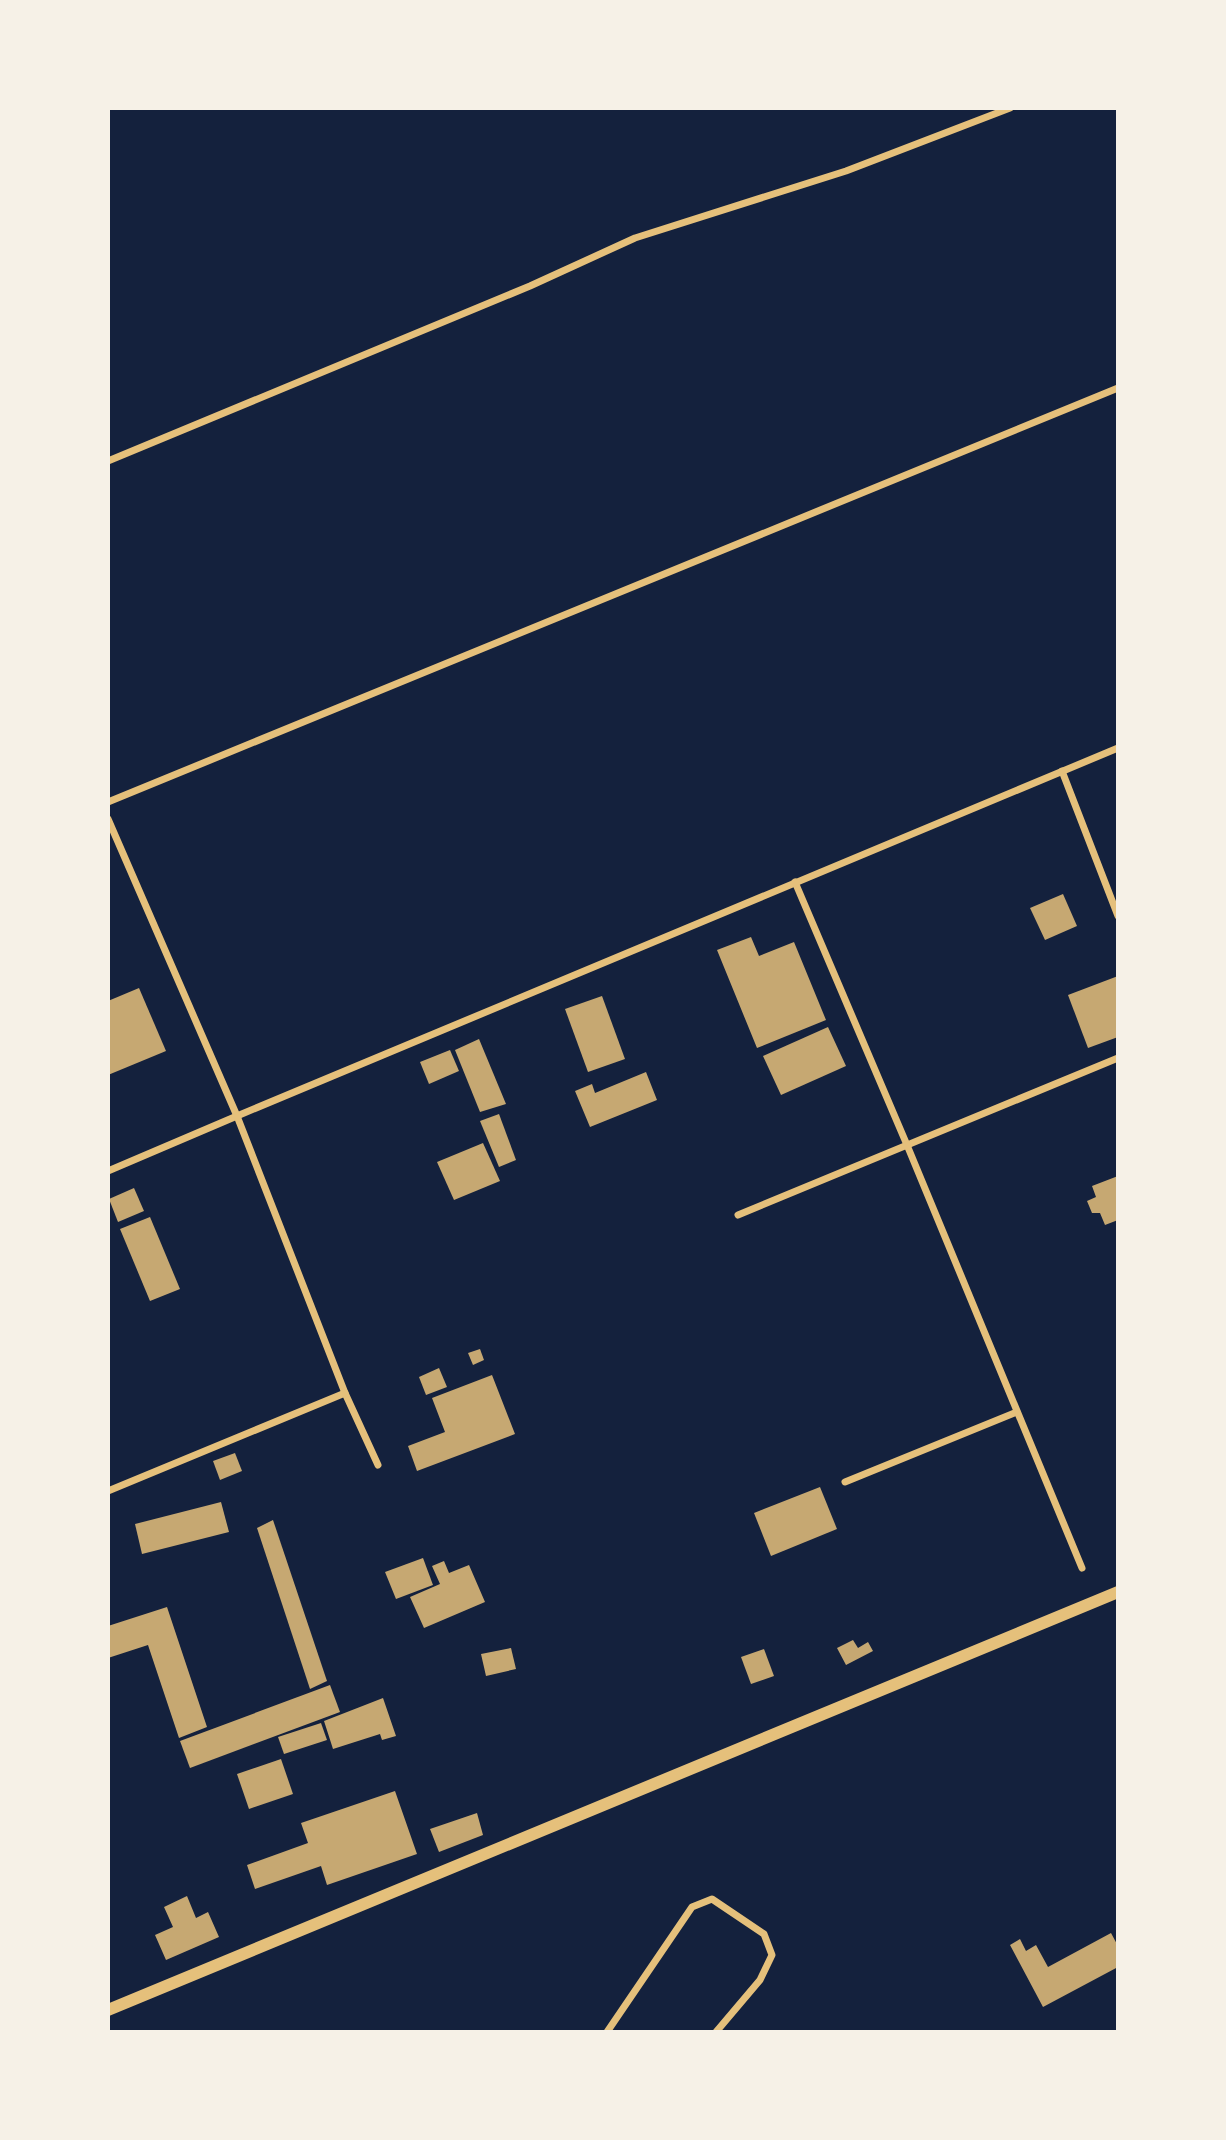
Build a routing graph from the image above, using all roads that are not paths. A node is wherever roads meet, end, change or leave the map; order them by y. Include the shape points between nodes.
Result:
1 (1010, 108) edge
2 (1118, 388) edge
3 (108, 461) edge
4 (1118, 748) edge
5 (1062, 771) junction
6 (108, 802) edge
7 (108, 820) edge
8 (794, 882) junction
9 (1118, 916) edge
10 (1118, 1058) edge
11 (237, 1116) junction
12 (907, 1146) junction
13 (108, 1171) edge
14 (738, 1215) dead end
15 (345, 1393) junction
16 (1017, 1412) junction
17 (378, 1465) dead end
18 (845, 1482) dead end
19 (108, 1491) edge
20 (1082, 1568) dead end
21 (1118, 1592) edge
22 (108, 2010) edge
23 (607, 2032) edge
24 (716, 2032) edge

1 - 3 street via 846,172 635,239
2 - 6 street
4 - 5 street
5 - 8 street
5 - 9 street
7 - 11 street
8 - 11 street
8 - 12 street
10 - 12 street
11 - 13 street
11 - 15 street
12 - 14 street
12 - 16 street
15 - 17 street
15 - 19 street
16 - 18 street
16 - 20 street
21 - 22 street
23 - 24 street via 692,1907 712,1899 764,1934 772,1955 761,1980

